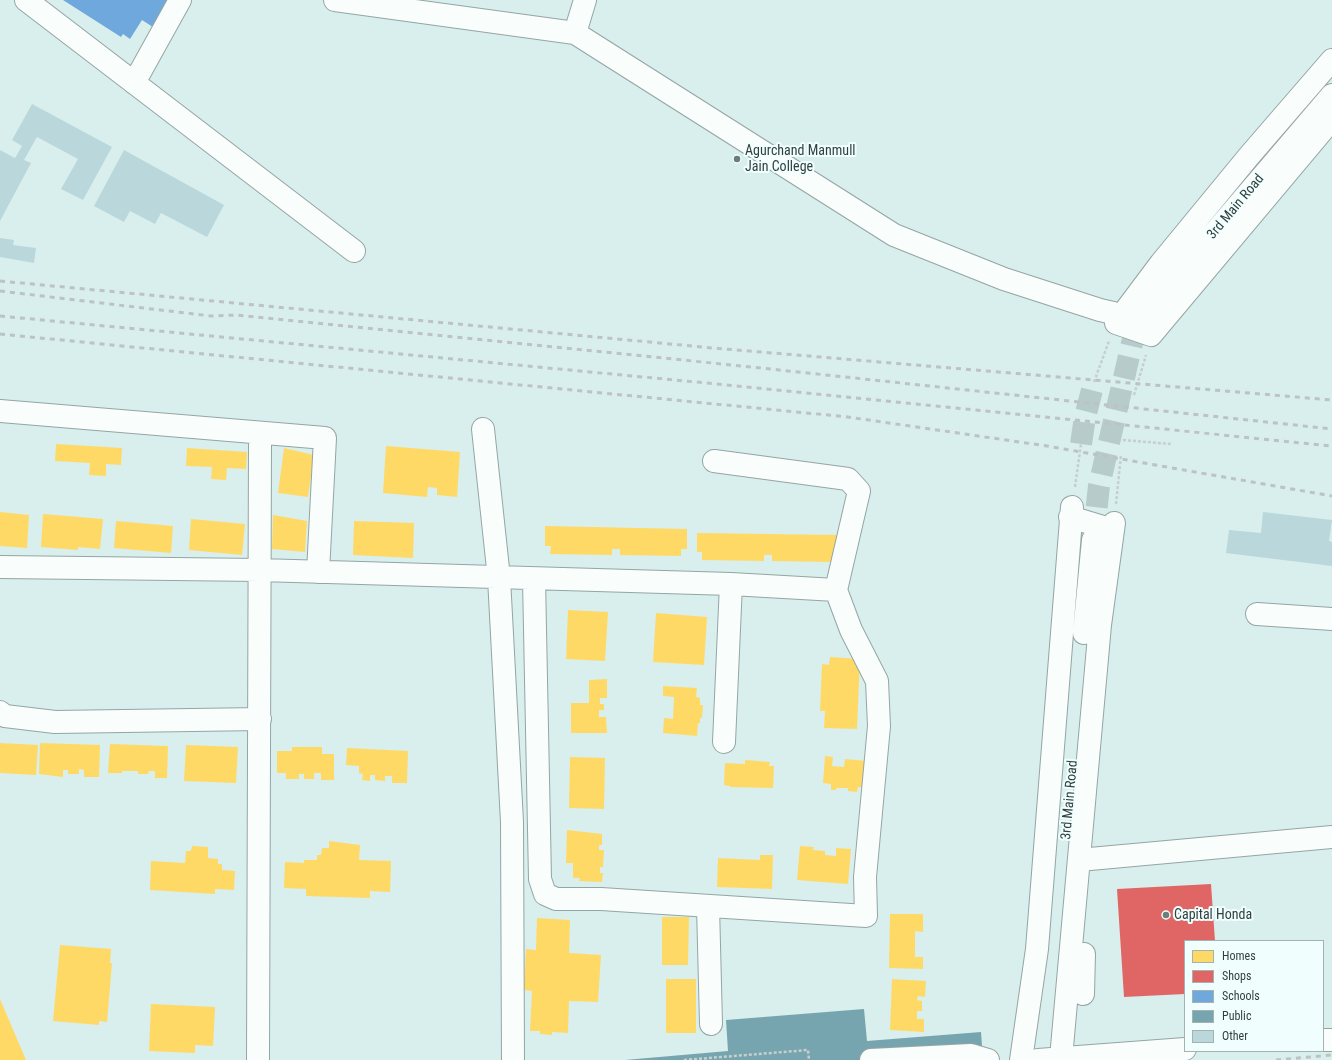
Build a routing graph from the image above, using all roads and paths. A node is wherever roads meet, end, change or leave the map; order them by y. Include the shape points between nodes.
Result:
1 (26, 0) edge
2 (180, 0) edge
3 (335, 0) edge
4 (584, 0) edge
5 (575, 33) junction
6 (1332, 60) edge
7 (134, 83) junction
8 (1332, 95) edge
9 (1332, 119) edge
10 (1322, 146) edge
11 (354, 251) dead end
12 (1133, 323) junction
13 (1094, 382) tunnel mouth
14 (1134, 395) dead end
15 (0, 411) edge
16 (483, 429) dead end
17 (1123, 440) dead end
18 (1081, 444) tunnel mouth
19 (1171, 444) dead end
20 (260, 445) dead end
21 (1121, 455) dead end
22 (714, 461) dead end
23 (1071, 512) junction
24 (1113, 526) junction
25 (1093, 540) tunnel mouth
26 (0, 567) edge
27 (260, 570) junction
28 (318, 572) junction
29 (499, 578) junction
30 (534, 580) junction
31 (731, 584) junction
32 (836, 590) junction
33 (1257, 614) dead end
34 (1332, 618) edge
35 (0, 712) edge
36 (260, 719) junction
37 (724, 742) dead end
38 (1332, 837) edge
39 (1084, 860) junction
40 (708, 906) junction
41 (1083, 994) dead end
42 (711, 1024) dead end
43 (1184, 1049) edge
44 (1049, 1059) edge
45 (258, 1060) edge
46 (513, 1060) edge
47 (684, 1060) edge
48 (809, 1060) edge
49 (871, 1060) edge
50 (988, 1060) edge
51 (1021, 1060) edge

1 - 7 street
2 - 7 street
3 - 5 street
4 - 5 street
5 - 12 street via 894,235 1004,279
6 - 12 street via 1161,263
7 - 11 street
8 - 12 street, 3rd Main Road
9 - 10 street
10 - 12 street
12 - 13 path
12 - 14 path
15 - 28 street via 325,438
16 - 29 street
17 - 19 path
18 - 23 path
20 - 27 street
21 - 24 path
22 - 32 street via 848,479 859,491
23 - 24 street
23 - 51 street via 1037,949
24 - 39 street via 1100,625
25 - 44 street, 3rd Main Road
26 - 27 street
27 - 28 street
27 - 36 street
28 - 29 street
29 - 30 street
29 - 46 street via 512,822
30 - 31 street
30 - 40 street via 540,879 545,894 556,899 602,899
31 - 32 street
31 - 37 street
32 - 40 street via 851,630 876,681 879,726 865,877 866,916
33 - 34 street
35 - 36 street via 5,716 55,722
36 - 45 street
38 - 39 street
39 - 41 street
39 - 44 street
40 - 42 street
43 - 44 street
47 - 48 path via 808,1050
49 - 50 street via 971,1055

